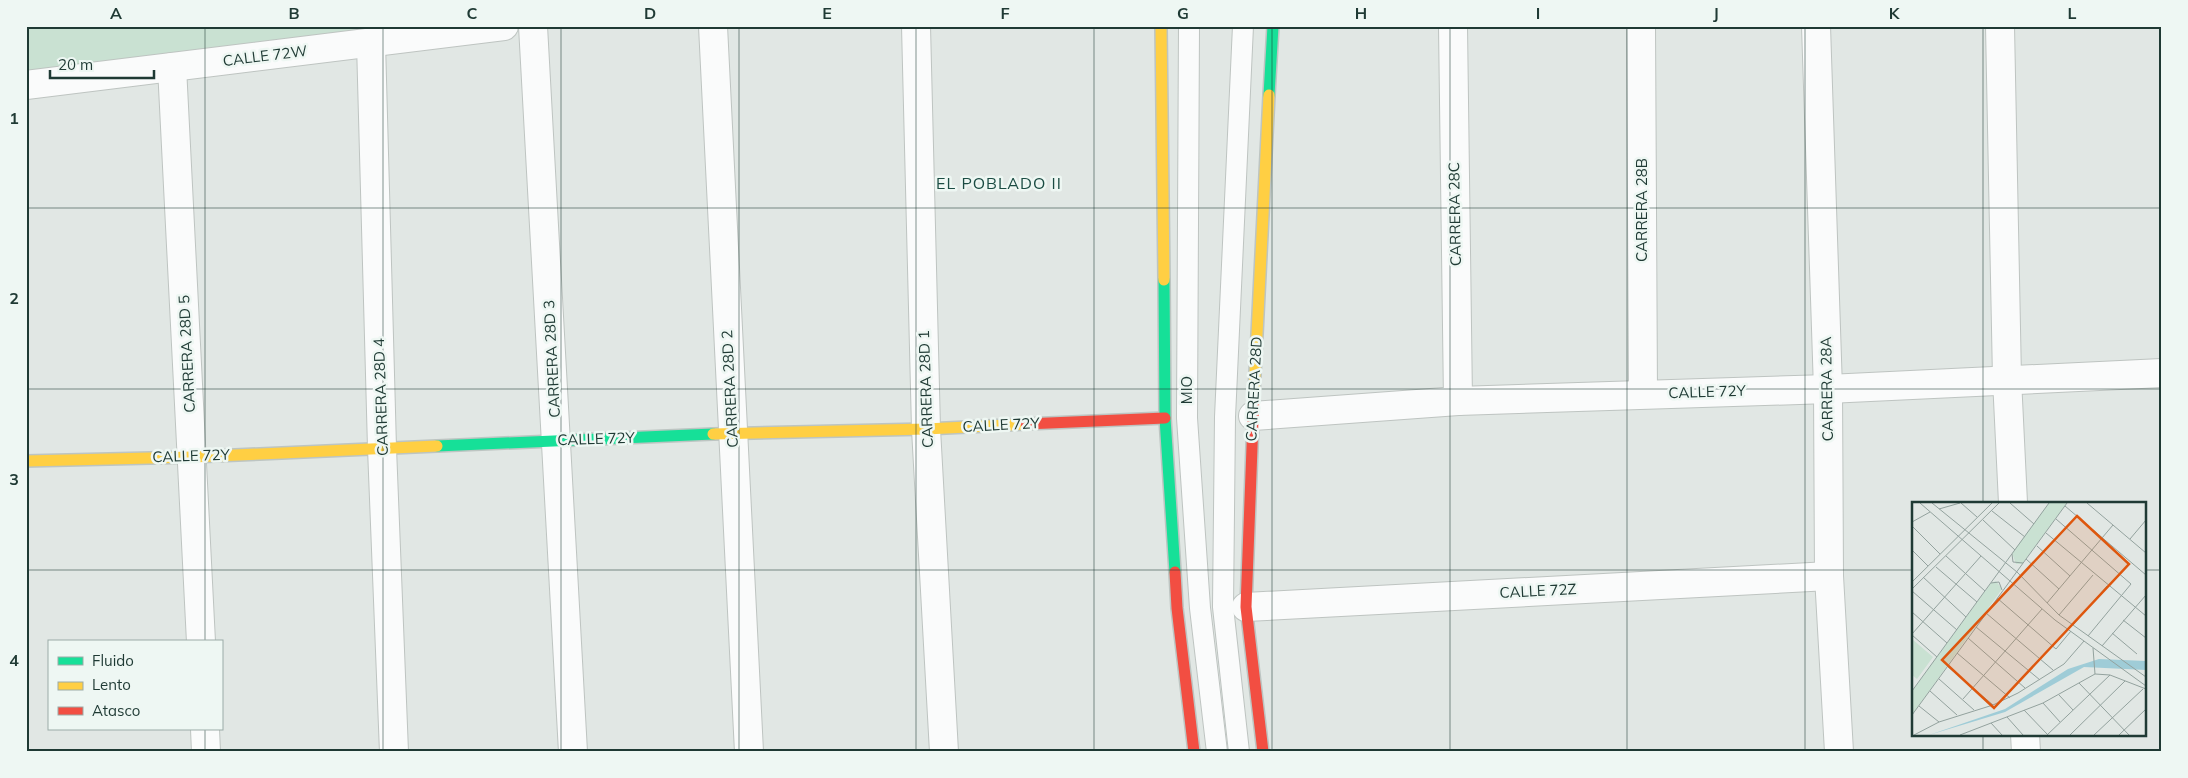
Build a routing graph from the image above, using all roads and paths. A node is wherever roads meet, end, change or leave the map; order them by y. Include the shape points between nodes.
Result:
1 (504, 26) edge
2 (532, 26) edge
3 (713, 26) edge
4 (916, 26) edge
5 (1161, 26) edge
6 (1189, 26) edge
7 (1243, 26) edge
8 (1274, 26) edge
9 (1453, 26) edge
10 (1641, 26) edge
11 (1816, 26) edge
12 (2000, 26) edge
13 (371, 43) junction
14 (172, 67) junction
15 (26, 85) edge
16 (2162, 372) edge
17 (2007, 379) junction
18 (1828, 389) junction
19 (1643, 394) junction
20 (1458, 402) junction
21 (1252, 416) junction
22 (1165, 418) junction
23 (926, 429) junction
24 (732, 434) junction
25 (557, 441) junction
26 (382, 448) junction
27 (192, 457) junction
28 (26, 461) edge
29 (2013, 502) edge
30 (1829, 576) junction
31 (1246, 607) junction
32 (201, 640) edge
33 (205, 730) edge
34 (2025, 736) edge
35 (206, 752) edge
36 (394, 752) edge
37 (573, 752) edge
38 (748, 752) edge
39 (944, 752) edge
40 (1194, 752) edge
41 (1217, 752) edge
42 (1239, 752) edge
43 (1263, 752) edge
44 (1839, 752) edge
45 (2026, 752) edge

1 - 13 street, CALLE 72W
2 - 25 street, CARRERA 28D 3
3 - 24 street, CARRERA 28D 2
4 - 23 street, CARRERA 28D 1
5 - 22 street
6 - 41 lane, MIO via 1187,418 1200,608
7 - 42 lane via 1225,417 1223,608
8 - 21 street, CARRERA 28D
9 - 20 street, CARRERA 28C
10 - 19 street, CARRERA 28B
11 - 18 street, CARRERA 28A
12 - 17 street
13 - 14 street, CALLE 72W
13 - 26 street, CARRERA 28D 4
14 - 15 street, CALLE 72W
14 - 27 street, CARRERA 28D 5
16 - 17 street, CALLE 72Y
17 - 18 street, CALLE 72Y
17 - 29 street
18 - 19 street, CALLE 72Y
18 - 30 street, CARRERA 28A
19 - 20 street, CALLE 72Y
20 - 21 street, CALLE 72Y
21 - 31 street, CARRERA 28D
22 - 23 street, CALLE 72Y
22 - 40 street via 1177,608
23 - 24 street, CALLE 72Y
23 - 39 street, CARRERA 28D 1
24 - 25 street, CALLE 72Y
24 - 38 street, CARRERA 28D 2
25 - 26 street, CALLE 72Y
25 - 37 street, CARRERA 28D 3
26 - 27 street, CALLE 72Y
26 - 36 street, CARRERA 28D 4
27 - 28 street, CALLE 72Y
27 - 32 street, CARRERA 28D 5
30 - 31 street, CALLE 72Z
30 - 44 street, CARRERA 28A
31 - 43 street, CARRERA 28D
33 - 35 street
34 - 45 street

